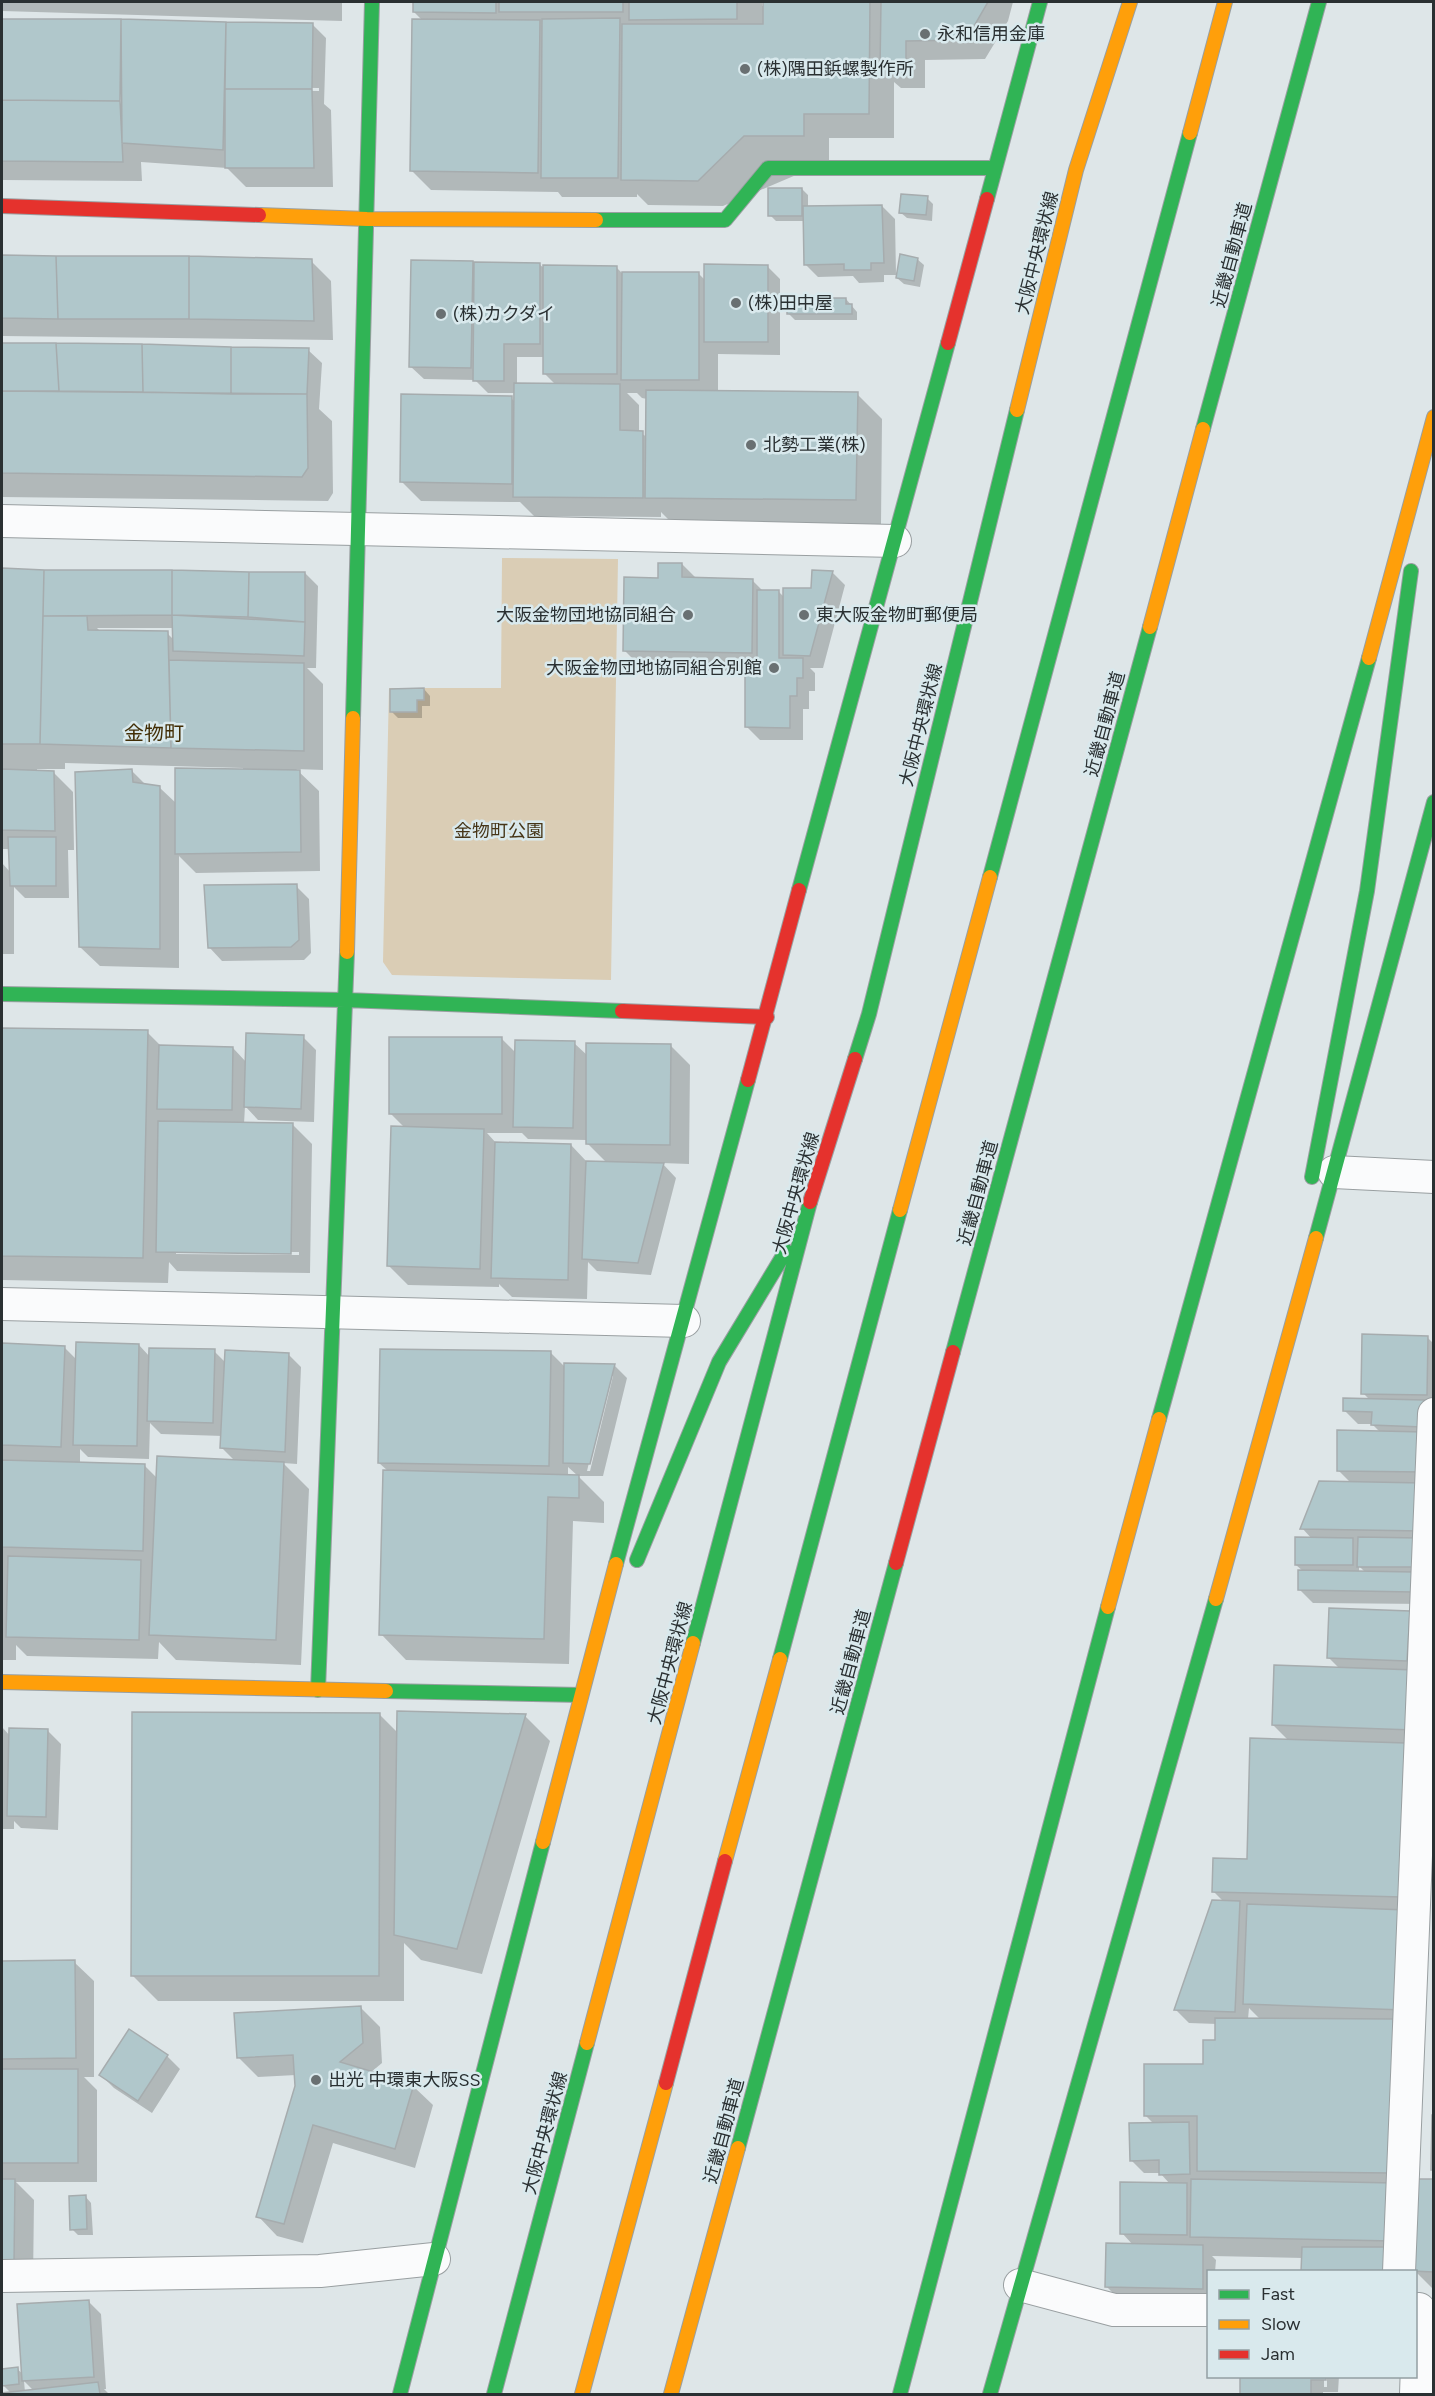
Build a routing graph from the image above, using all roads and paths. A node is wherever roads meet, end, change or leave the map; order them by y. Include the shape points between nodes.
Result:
1 (372, 2) edge
2 (1040, 2) edge
3 (1130, 2) edge
4 (1225, 2) edge
5 (1319, 2) edge
6 (995, 168) junction
7 (2, 206) edge
8 (367, 219) junction
9 (1433, 419) edge
10 (2, 521) edge
11 (358, 529) junction
12 (1416, 538) dead end
13 (895, 541) junction
14 (1413, 562) dead end
15 (1434, 802) edge
16 (2, 994) edge
17 (346, 1000) junction
18 (767, 1017) junction
19 (1334, 1172) junction
20 (1434, 1177) edge
21 (1309, 1194) dead end
22 (805, 1220) junction
23 (1298, 1253) dead end
24 (2, 1304) edge
25 (333, 1314) junction
26 (684, 1321) junction
27 (1434, 1414) edge
28 (1262, 1439) junction
29 (630, 1577) dead end
30 (621, 1598) dead end
31 (2, 1682) edge
32 (318, 1690) junction
33 (581, 1695) junction
34 (434, 2259) junction
35 (1399, 2270) edge
36 (2, 2276) edge
37 (1020, 2285) junction
38 (1423, 2309) edge
39 (1207, 2310) edge
40 (400, 2394) edge
41 (494, 2394) edge
42 (582, 2394) edge
43 (671, 2394) edge
44 (900, 2394) edge
45 (990, 2394) edge
46 (1416, 2394) edge

1 - 8 main road
2 - 6 main road
3 - 22 main road, 大阪中央環状線 via 1076,170 869,1014
4 - 42 main road
5 - 43 main road, 近畿自動車道
6 - 8 main road via 768,168 725,220
6 - 13 main road
7 - 8 main road
8 - 11 main road
9 - 12 main road
9 - 44 main road via 1125,1544
10 - 11 street
11 - 13 street
11 - 17 main road
13 - 18 main road
14 - 21 main road via 1367,891
15 - 19 main road
16 - 17 main road
17 - 18 main road
17 - 25 main road
18 - 26 main road
19 - 20 street
19 - 28 main road
22 - 29 main road via 719,1362
22 - 41 main road, 大阪中央環状線
23 - 28 main road
24 - 25 street
25 - 26 street
25 - 32 main road
26 - 33 main road
27 - 35 street
28 - 37 main road
30 - 33 main road
31 - 32 main road
32 - 33 main road
33 - 34 main road
34 - 36 street via 320,2271
34 - 40 main road
37 - 39 street via 1114,2310
37 - 45 main road
38 - 46 street

